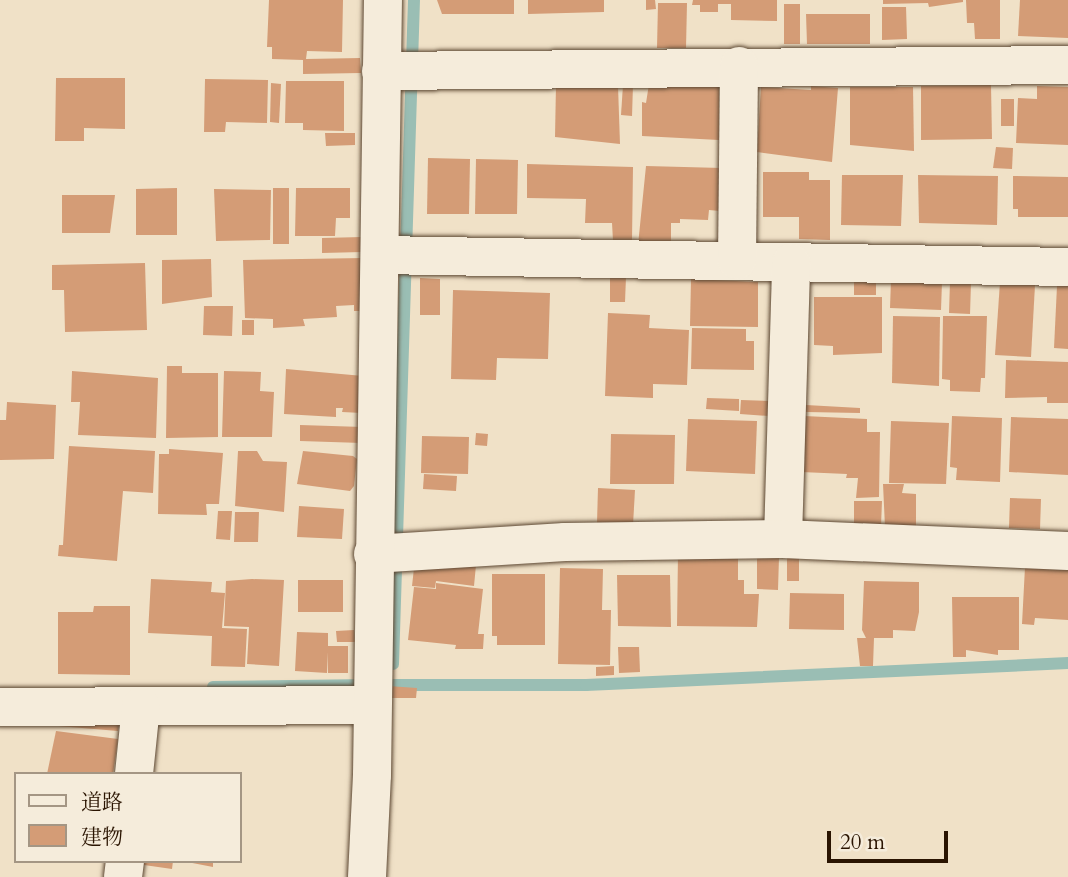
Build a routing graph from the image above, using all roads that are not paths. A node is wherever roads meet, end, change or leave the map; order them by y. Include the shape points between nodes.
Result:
1 (383, 0) edge
2 (1068, 65) edge
3 (739, 66) junction
4 (399, 71) junction
5 (399, 255) junction
6 (737, 260) junction
7 (792, 263) junction
8 (1068, 267) edge
9 (783, 539) junction
10 (1068, 551) edge
11 (392, 553) junction
12 (371, 691) junction
13 (141, 706) junction
14 (0, 707) edge
15 (134, 772) edge
16 (367, 877) edge

1 - 4 street
2 - 3 street
3 - 4 street
3 - 6 street
4 - 5 street
5 - 6 street
5 - 11 street
6 - 7 street
7 - 8 street
7 - 9 street
9 - 10 street
9 - 11 street via 565,542
11 - 12 street
12 - 13 street
12 - 16 street
13 - 14 street
13 - 15 street

